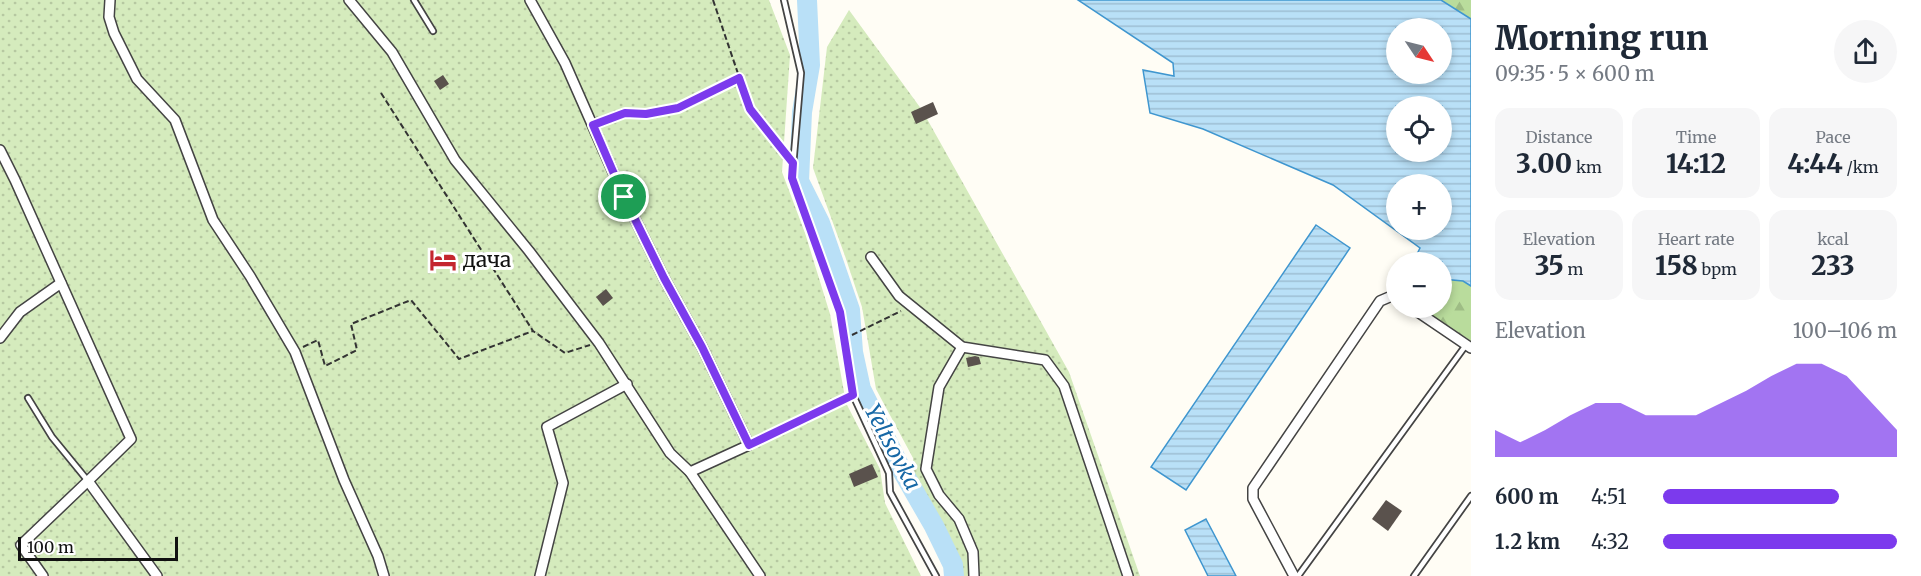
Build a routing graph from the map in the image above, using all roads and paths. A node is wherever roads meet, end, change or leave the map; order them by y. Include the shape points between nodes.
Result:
1 (110, 0) edge
2 (350, 0) edge
3 (414, 0) edge
4 (530, 0) edge
5 (713, 0) edge
6 (784, 0) edge
7 (433, 31) dead end
8 (739, 78) junction
9 (381, 93) dead end
10 (593, 125) junction
11 (0, 150) edge
12 (793, 163) junction
13 (871, 257) dead end
14 (61, 283) junction
15 (1386, 298) edge
16 (912, 307) junction
17 (1426, 318) edge
18 (532, 331) junction
19 (0, 338) edge
20 (844, 339) junction
21 (599, 343) junction
22 (962, 347) junction
23 (1468, 347) edge
24 (295, 352) junction
25 (627, 384) junction
26 (853, 395) junction
27 (28, 398) dead end
28 (749, 445) junction
29 (690, 472) junction
30 (88, 481) junction
31 (1471, 495) edge
32 (43, 576) edge
33 (157, 576) edge
34 (384, 576) edge
35 (540, 576) edge
36 (760, 576) edge
37 (936, 576) edge
38 (974, 576) edge
39 (1128, 576) edge
40 (1296, 576) edge
41 (1414, 576) edge

1 - 24 street via 109,17 114,33 137,79 175,120 213,220
2 - 21 street via 392,52 455,160
3 - 7 lane
4 - 10 street
5 - 8 path
6 - 12 lane via 801,73
8 - 10 path via 678,108 625,113
8 - 12 path via 750,109
9 - 18 path
10 - 28 street via 649,248
11 - 14 street
12 - 20 lane via 792,178 840,312
13 - 16 street via 899,296
14 - 19 street via 20,312
14 - 30 street via 131,439
15 - 40 street via 1380,301 1253,488 1253,499
16 - 20 path
16 - 22 street
17 - 23 street
18 - 21 path via 565,352
18 - 24 path via 459,359 411,300 351,324 357,350 325,366 318,340
20 - 26 lane
21 - 25 street
22 - 38 street via 939,387 926,469 939,495 959,519 973,552
22 - 39 street via 1045,360 1064,386
23 - 40 lane
24 - 34 street
25 - 29 street via 670,453
25 - 35 street via 547,428 563,483
26 - 28 path
26 - 37 lane via 889,473 890,492
27 - 30 lane via 52,437
28 - 29 street
29 - 36 street
30 - 32 street via 21,545
30 - 33 street
31 - 41 lane

